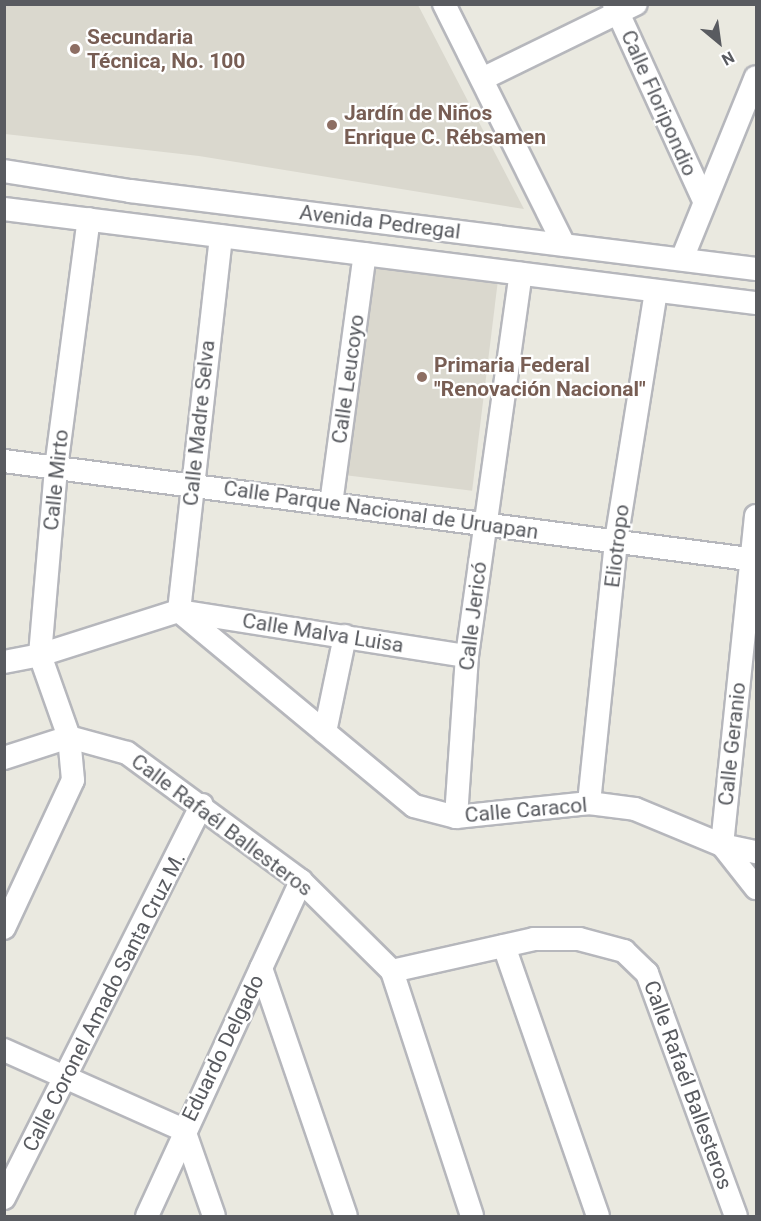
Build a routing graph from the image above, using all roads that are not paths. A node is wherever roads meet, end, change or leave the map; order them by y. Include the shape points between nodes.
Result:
1 (444, 4) edge
2 (623, 7) edge
3 (756, 77) edge
4 (482, 79) junction
5 (4, 171) edge
6 (704, 201) junction
7 (4, 209) edge
8 (89, 219) junction
9 (220, 236) junction
10 (564, 245) junction
11 (365, 254) junction
12 (682, 259) junction
13 (756, 269) edge
14 (521, 274) junction
15 (656, 291) junction
16 (756, 303) edge
17 (4, 461) edge
18 (56, 468) junction
19 (192, 485) junction
20 (330, 504) junction
21 (756, 516) edge
22 (485, 524) junction
23 (616, 541) junction
24 (753, 560) edge
25 (179, 610) junction
26 (345, 636) junction
27 (40, 656) junction
28 (467, 656) junction
29 (4, 662) edge
30 (325, 732) junction
31 (69, 736) junction
32 (4, 758) edge
33 (589, 803) junction
34 (202, 805) junction
35 (456, 817) junction
36 (722, 844) junction
37 (756, 852) edge
38 (301, 881) junction
39 (756, 888) edge
40 (4, 927) edge
41 (504, 946) junction
42 (261, 968) junction
43 (392, 971) junction
44 (4, 1050) edge
45 (67, 1078) junction
46 (184, 1130) junction
47 (4, 1198) edge
48 (147, 1216) edge
49 (214, 1216) edge
50 (346, 1216) edge
51 (472, 1216) edge
52 (598, 1216) edge
53 (736, 1216) edge

1 - 4 street
2 - 4 street
2 - 6 street, Calle Floripondio
3 - 6 street
4 - 10 street
5 - 10 street, Avenida Pedregal via 130,191
6 - 12 street
7 - 8 street, Avenida Pedregal
8 - 9 street, Avenida Pedregal
8 - 18 street, Calle Mirto
9 - 11 street, Avenida Pedregal
9 - 19 street, Calle Madre Selva
10 - 12 street, Avenida Pedregal
11 - 14 street, Avenida Pedregal
11 - 20 street, Calle Leucoyo
12 - 13 street, Avenida Pedregal
14 - 15 street, Avenida Pedregal
14 - 22 street, Calle Jericó
15 - 16 street, Avenida Pedregal
15 - 23 street, Eliotropo
17 - 18 street, Calle Parque Nacional de Uruapan
18 - 19 street, Calle Parque Nacional de Uruapan
18 - 27 street, Calle Mirto
19 - 20 street, Calle Parque Nacional de Uruapan
19 - 25 street, Calle Madre Selva
20 - 22 street, Calle Parque Nacional de Uruapan
21 - 24 street, Calle Geranio
22 - 23 street, Calle Parque Nacional de Uruapan
22 - 28 street, Calle Jericó
23 - 24 street, Calle Parque Nacional de Uruapan
23 - 33 street, Eliotropo
24 - 36 street, Calle Geranio
25 - 26 street, Calle Malva Luisa
25 - 27 street
25 - 30 street, Calle Caracol
26 - 28 street, Calle Malva Luisa
26 - 30 street
27 - 29 street
27 - 31 street, Calle Mirto
28 - 35 street, Calle Jericó
30 - 35 street, Calle Caracol via 414,806
31 - 32 street
31 - 34 street, Calle Rafaél Ballesteros via 127,753
31 - 40 street, Calle Mirto via 73,780
33 - 35 street, Calle Caracol
33 - 36 street, Calle Caracol via 635,808
34 - 38 street, Calle Rafaél Ballesteros
34 - 45 street, Calle Coronel Amado Santa Cruz M.
36 - 37 street, Calle Caracol
36 - 39 street
38 - 42 street, Eduardo Delgado
38 - 43 street, Calle Rafaél Ballesteros
41 - 43 street, Calle Rafaél Ballesteros
41 - 52 street
41 - 53 street, Calle Rafaél Ballesteros via 534,939 579,939 624,951 647,973
42 - 46 street, Eduardo Delgado
42 - 50 street
43 - 51 street
44 - 45 street
45 - 46 street
45 - 47 street, Calle Coronel Amado Santa Cruz M.
46 - 48 street, Eduardo Delgado
46 - 49 street

